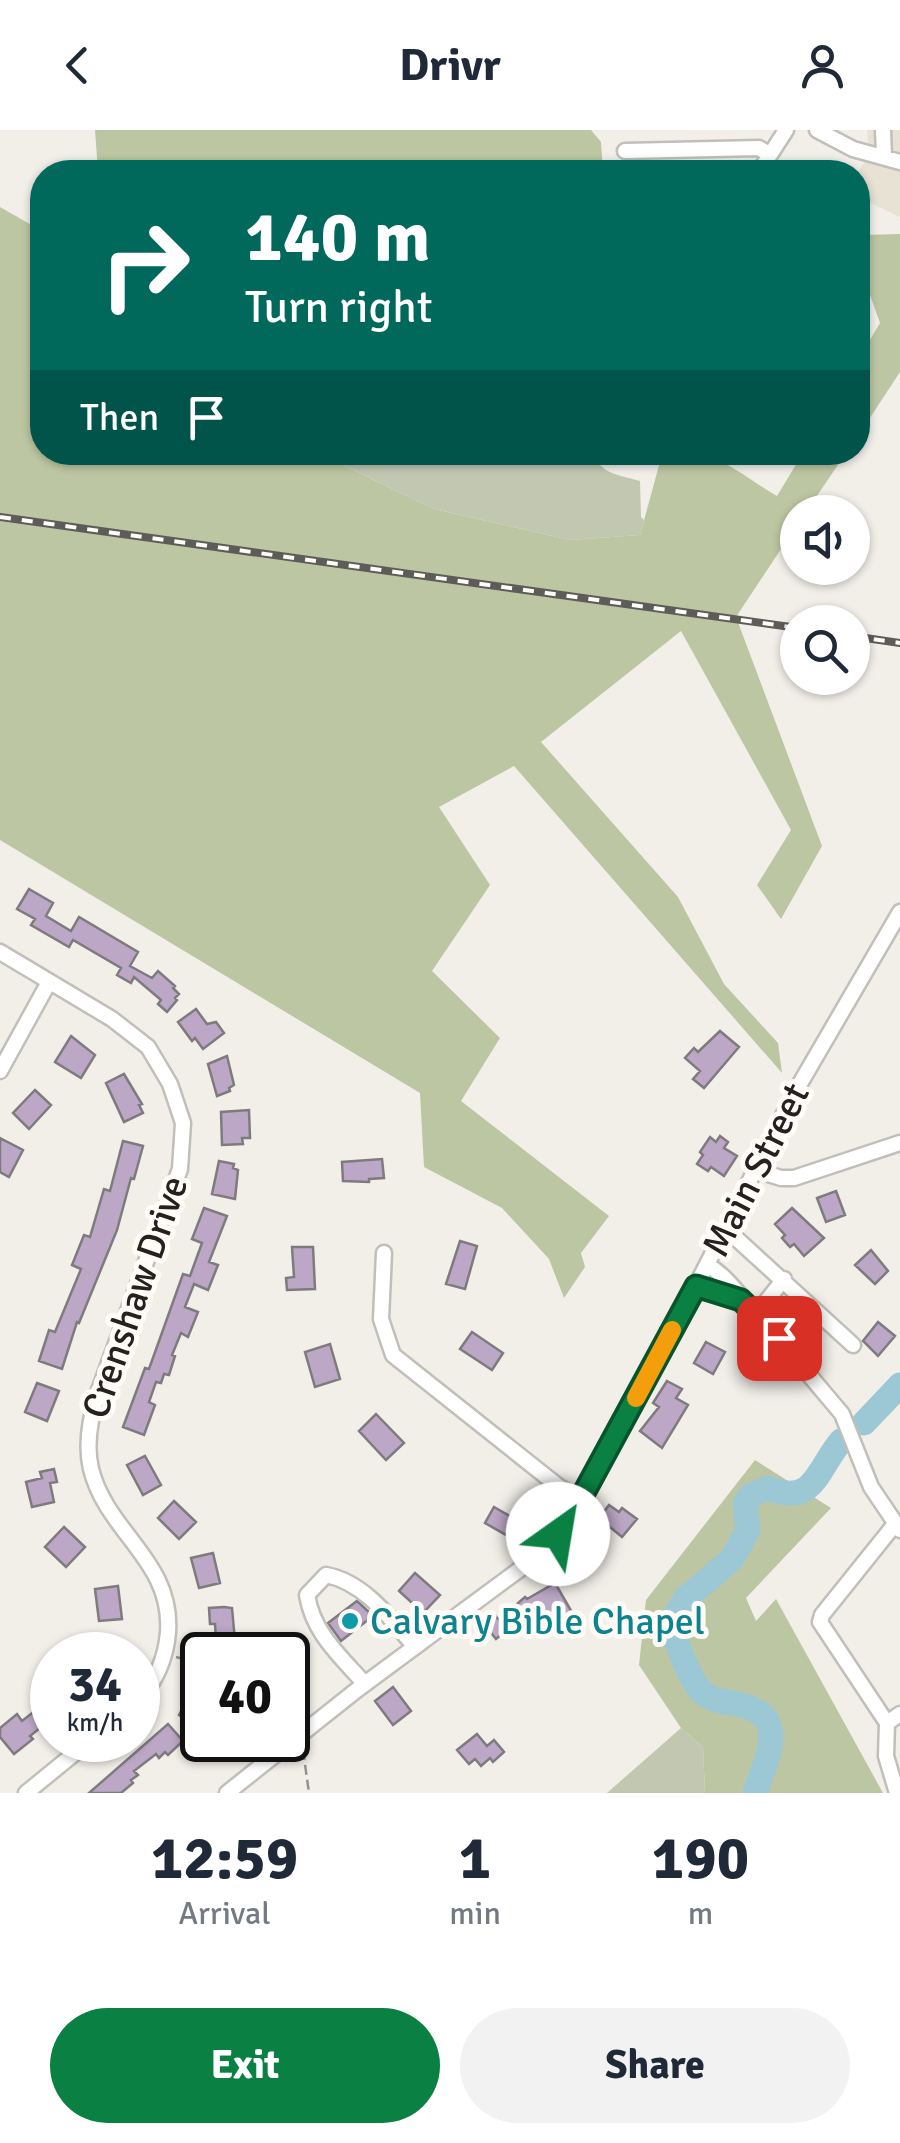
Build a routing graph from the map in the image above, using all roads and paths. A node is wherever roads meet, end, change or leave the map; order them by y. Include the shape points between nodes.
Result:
1 (786, 130) edge
2 (816, 130) edge
3 (883, 130) edge
4 (626, 151) dead end
5 (770, 155) junction
6 (884, 157) junction
7 (767, 160) edge
8 (900, 162) edge
9 (900, 912) edge
10 (0, 952) edge
11 (49, 982) junction
12 (0, 1071) edge
13 (900, 1143) edge
14 (755, 1170) junction
15 (726, 1229) junction
16 (384, 1254) dead end
17 (707, 1265) junction
18 (784, 1280) junction
19 (696, 1286) junction
20 (741, 1300) junction
21 (757, 1312) junction
22 (853, 1345) dead end
23 (580, 1500) junction
24 (898, 1527) edge
25 (415, 1646) junction
26 (164, 1654) junction
27 (180, 1658) edge
28 (160, 1666) edge
29 (365, 1684) junction
30 (310, 1714) edge
31 (900, 1714) edge
32 (317, 1721) junction
33 (887, 1723) junction
34 (310, 1727) edge
35 (65, 1762) edge
36 (266, 1762) edge
37 (305, 1762) edge
38 (26, 1793) edge
39 (227, 1793) edge
40 (309, 1793) edge
41 (897, 1793) edge

1 - 5 street
2 - 6 street
3 - 6 street
4 - 5 street via 759,148
5 - 7 street
6 - 8 street
9 - 14 street, Main Street
10 - 11 street, Crenshaw Drive
11 - 12 street
11 - 26 street, Crenshaw Drive via 148,1047 183,1123 180,1170 89,1432 91,1469 106,1506 166,1595
13 - 14 street via 794,1178
14 - 15 street, Main Street
15 - 17 street, Main Street
15 - 18 street
16 - 23 street via 381,1319 393,1355
17 - 19 street, Main Street
17 - 20 street
18 - 21 street
18 - 22 street
19 - 20 street
19 - 23 street, Main Street
20 - 21 street
21 - 24 street via 842,1414 871,1487
23 - 25 street, Main Street via 548,1546
24 - 33 street via 820,1621
25 - 29 street, Main Street
25 - 29 street via 381,1608 342,1578 326,1575 308,1594 311,1617
26 - 27 path
26 - 28 street, Crenshaw Drive
29 - 32 street, Main Street
30 - 32 path
31 - 33 street
32 - 34 street, Main Street
33 - 41 street via 886,1756
35 - 38 street
36 - 39 street, Main Street
37 - 40 path

